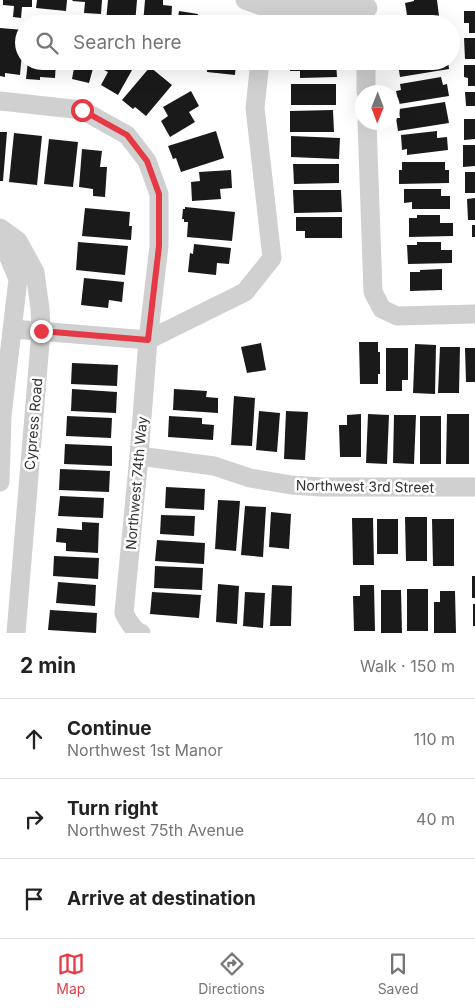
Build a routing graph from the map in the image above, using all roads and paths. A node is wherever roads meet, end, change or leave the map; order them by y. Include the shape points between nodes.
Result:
1 (245, 0) edge
2 (265, 10) edge
3 (369, 11) edge
4 (259, 70) edge
5 (366, 70) edge
6 (366, 85) edge
7 (0, 101) edge
8 (367, 130) edge
9 (0, 228) edge
10 (0, 243) edge
11 (475, 314) edge
12 (13, 329) junction
13 (41, 331) junction
14 (148, 340) junction
15 (139, 456) junction
16 (0, 482) edge
17 (475, 487) edge
18 (135, 628) edge
19 (16, 633) edge

1 - 2 street
2 - 3 street
4 - 14 street via 255,108 272,258 245,292
5 - 6 street
7 - 14 street, Northwest 74th Way via 82,110 127,135 147,161 159,194 159,246
8 - 11 street via 373,292 382,309 397,316
9 - 13 street, Cypress Road via 18,241 35,272
10 - 12 street via 18,279
12 - 13 street
12 - 16 street via 2,416
13 - 14 street
13 - 19 street, Cypress Road
14 - 15 street, Northwest 74th Way
15 - 17 street, Northwest 3rd Street via 214,466 250,478 292,485
15 - 18 street, Northwest 74th Way via 124,613

